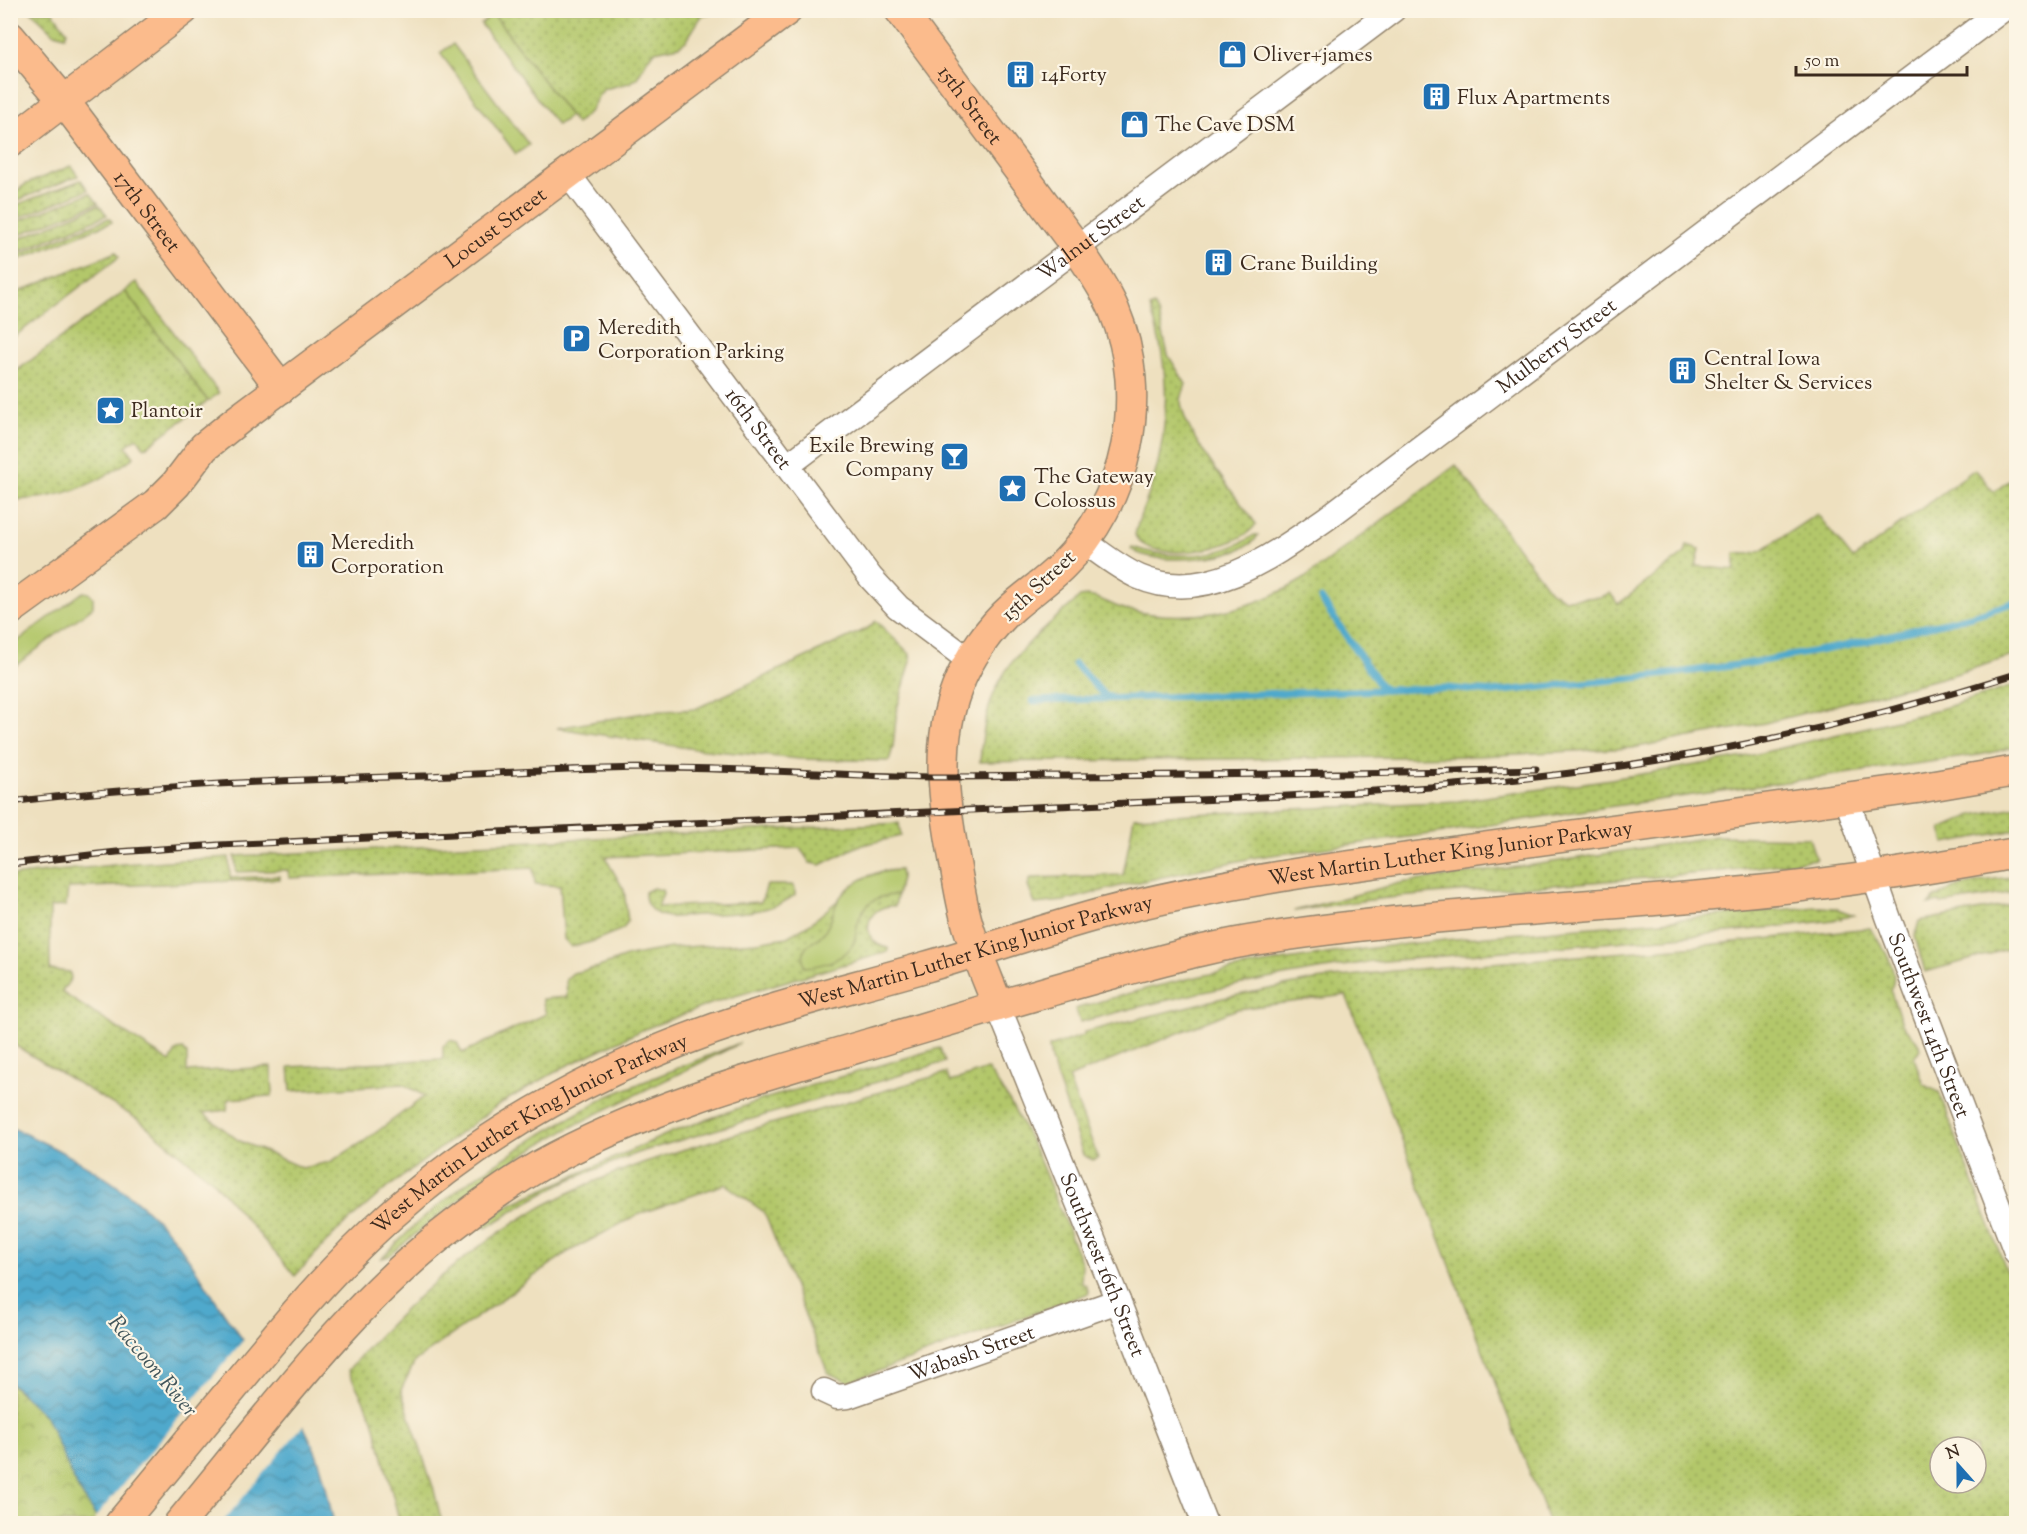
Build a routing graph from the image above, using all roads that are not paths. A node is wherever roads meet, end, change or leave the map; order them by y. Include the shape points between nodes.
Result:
1 (183, 10) edge
2 (787, 10) edge
3 (900, 10) edge
4 (1393, 10) edge
5 (2002, 10) edge
6 (10, 37) edge
7 (64, 101) junction
8 (10, 142) edge
9 (568, 174) junction
10 (1077, 248) junction
11 (281, 388) junction
12 (787, 465) junction
13 (1085, 542) junction
14 (10, 610) edge
15 (970, 661) junction
16 (2016, 771) edge
17 (1846, 797) junction
18 (2016, 853) edge
19 (1873, 876) junction
20 (977, 951) junction
21 (998, 1006) junction
22 (2016, 1252) edge
23 (1118, 1301) junction
24 (824, 1391) dead end
25 (120, 1524) edge
26 (179, 1524) edge
27 (1205, 1524) edge

1 - 7 main road
2 - 9 main road, Locust Street
3 - 10 main road, 15th Street
4 - 10 street, Walnut Street
5 - 13 street, Mulberry Street via 1336,511 1257,564 1223,579 1178,585 1124,570
6 - 7 main road, 17th Street
7 - 8 main road
7 - 11 main road, 17th Street
9 - 11 main road, Locust Street
9 - 12 street, 16th Street
10 - 12 street, Walnut Street
10 - 13 main road, 15th Street via 1104,289 1122,332 1131,398 1122,468 1109,501
11 - 14 main road, Locust Street via 204,447 156,504
12 - 15 street, 16th Street via 884,593
13 - 15 main road, 15th Street via 1001,619
15 - 20 main road, 15th Street via 949,712 943,777 962,906
16 - 17 main road, West Martin Luther King Junior Parkway
17 - 19 street, Southwest 14th Street
17 - 20 main road, West Martin Luther King Junior Parkway via 1238,883 1101,914
18 - 19 main road, West Martin Luther King Junior Parkway
19 - 21 main road, West Martin Luther King Junior Parkway via 1737,893 1422,919 1266,938 1194,952
19 - 22 street, Southwest 14th Street
20 - 21 main road, 15th Street
20 - 25 main road, West Martin Luther King Junior Parkway via 749,1017 680,1042 547,1104 483,1144 389,1217 329,1276
21 - 23 street, Southwest 16th Street
21 - 26 main road, West Martin Luther King Junior Parkway via 697,1096 580,1145 536,1168 453,1226 364,1305
23 - 24 street, Wabash Street via 848,1396 837,1397
23 - 27 street, Southwest 16th Street

